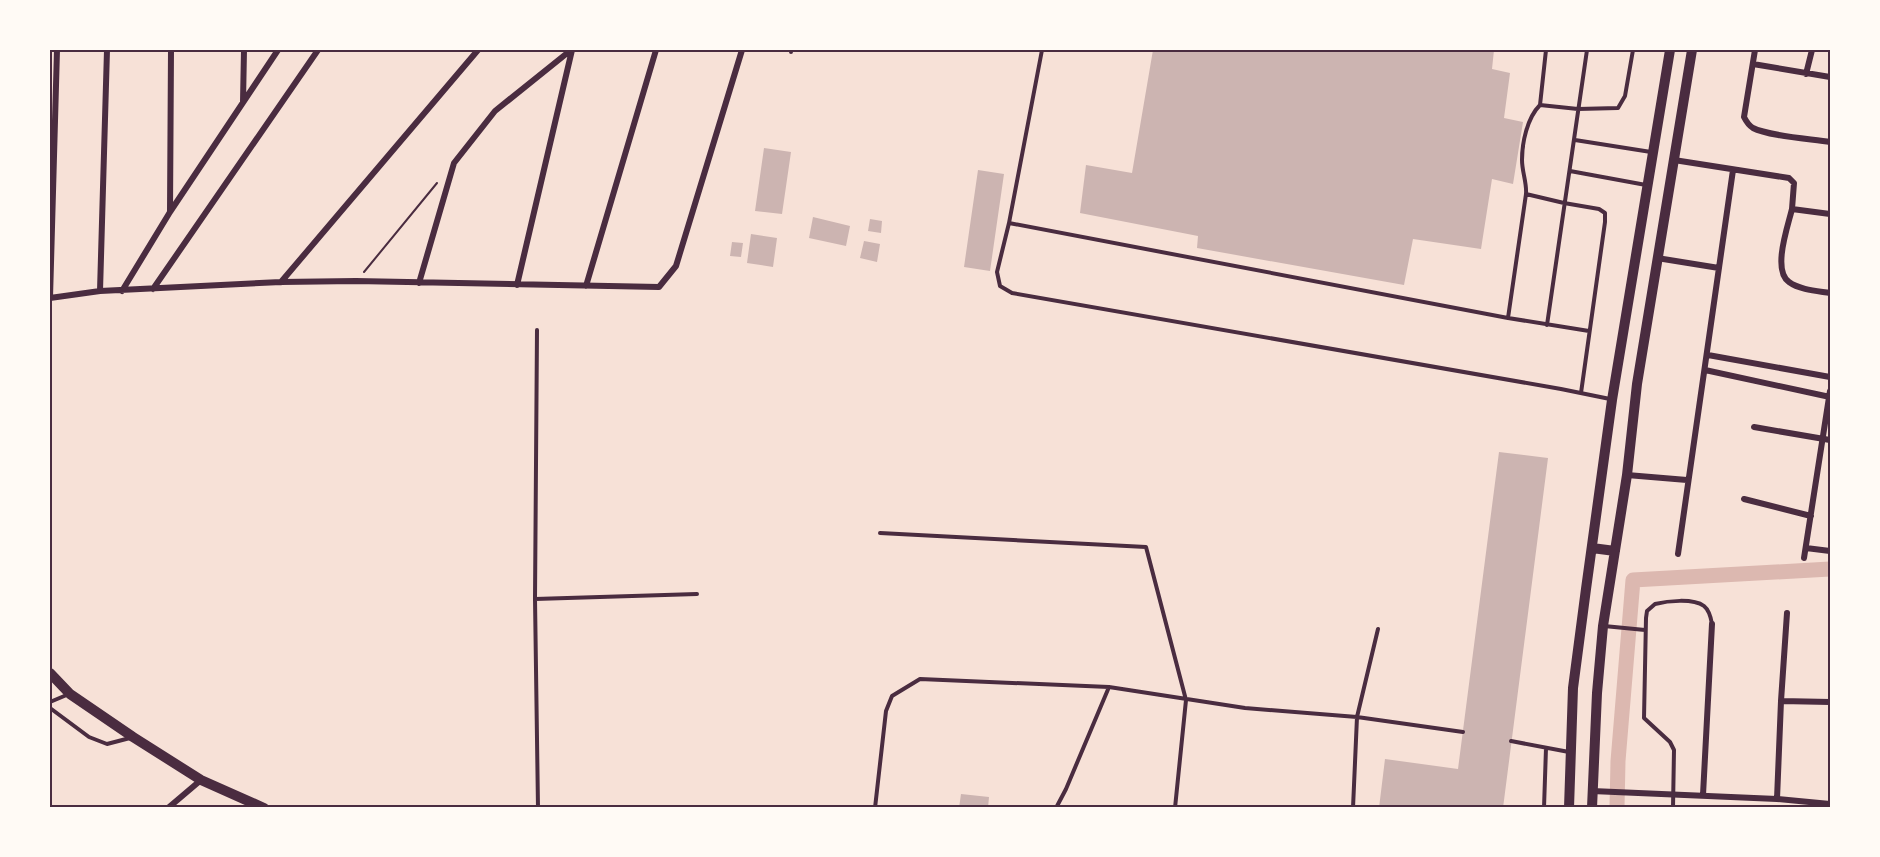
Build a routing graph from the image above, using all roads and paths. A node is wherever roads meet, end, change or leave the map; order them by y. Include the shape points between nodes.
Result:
1 (57, 50) edge
2 (107, 50) edge
3 (171, 50) edge
4 (244, 50) edge
5 (278, 50) edge
6 (318, 50) edge
7 (478, 50) edge
8 (571, 50) edge
9 (656, 50) edge
10 (741, 50) edge
11 (1041, 50) edge
12 (1546, 50) edge
13 (1587, 50) edge
14 (1633, 50) edge
15 (1670, 50) edge
16 (1692, 50) edge
17 (1755, 50) edge
18 (1812, 50) edge
19 (1753, 64) junction
20 (1806, 74) junction
21 (1830, 77) edge
22 (243, 102) junction
23 (1540, 105) junction
24 (1578, 109) junction
25 (1575, 140) junction
26 (1830, 142) edge
27 (1652, 153) junction
28 (1674, 160) junction
29 (1733, 170) junction
30 (1570, 171) junction
31 (439, 181) dead end
32 (1647, 185) junction
33 (1526, 194) junction
34 (1564, 203) junction
35 (1792, 209) junction
36 (170, 212) junction
37 (1830, 214) edge
38 (1009, 223) junction
39 (1658, 258) junction
40 (1719, 268) junction
41 (356, 281) junction
42 (281, 282) junction
43 (419, 283) junction
44 (517, 285) junction
45 (586, 286) junction
46 (153, 289) junction
47 (100, 291) junction
48 (122, 291) junction
49 (1830, 293) edge
50 (50, 298) edge
51 (1508, 318) junction
52 (1547, 325) junction
53 (537, 330) dead end
54 (1589, 331) junction
55 (1708, 355) junction
56 (1705, 370) junction
57 (1830, 377) edge
58 (1581, 393) junction
59 (1830, 395) edge
60 (1612, 400) junction
61 (1754, 427) dead end
62 (1827, 439) edge
63 (1627, 475) junction
64 (1687, 480) junction
65 (1744, 499) dead end
66 (1811, 516) junction
67 (880, 533) dead end
68 (1592, 548) junction
69 (1806, 548) junction
70 (1615, 551) junction
71 (1830, 552) edge
72 (1678, 554) dead end
73 (1804, 558) dead end
74 (697, 594) dead end
75 (535, 599) junction
76 (1787, 613) dead end
77 (1712, 624) joint
78 (1603, 626) junction
79 (1378, 629) dead end
80 (1645, 630) junction
81 (50, 673) edge
82 (1109, 687) junction
83 (70, 694) junction
84 (1186, 700) junction
85 (1781, 701) junction
86 (50, 702) edge
87 (1830, 702) edge
88 (50, 708) edge
89 (1357, 717) junction
90 (1463, 732) dead end
91 (133, 737) junction
92 (1511, 741) dead end
93 (1546, 748) junction
94 (1570, 752) junction
95 (201, 780) junction
96 (1592, 791) junction
97 (1674, 795) junction
98 (1703, 795) junction
99 (1777, 799) junction
100 (1830, 804) edge
101 (168, 807) edge
102 (264, 807) edge
103 (538, 807) edge
104 (875, 807) edge
105 (1056, 807) edge
106 (1175, 807) edge
107 (1353, 807) edge
108 (1544, 807) edge
109 (1569, 807) edge
110 (1592, 807) edge
111 (1673, 807) edge

1 - 50 street
2 - 47 street
3 - 36 street
4 - 22 street
5 - 22 street
6 - 46 street
7 - 42 street
8 - 43 street via 495,111 454,163
8 - 44 street
9 - 45 street
10 - 45 street via 676,266 659,287
11 - 38 lane
12 - 23 lane
13 - 24 lane
14 - 24 lane via 1625,96 1618,108
15 - 27 main road
16 - 28 main road
17 - 19 street
18 - 20 street
19 - 20 street
19 - 26 street via 1744,117 1747,123 1754,128
20 - 21 street
22 - 36 street
23 - 24 lane
23 - 33 lane via 1523,147
24 - 25 lane
25 - 27 lane
25 - 30 lane
27 - 32 main road
28 - 29 street
28 - 39 main road
29 - 35 street via 1789,178 1794,183
29 - 40 street
30 - 32 lane
30 - 34 lane
31 - 41 path
32 - 60 main road
33 - 34 lane
33 - 51 lane
34 - 52 lane
34 - 54 lane via 1599,208 1605,213
35 - 37 street
35 - 49 street via 1781,258 1784,277 1790,283
36 - 48 street
38 - 51 lane
38 - 58 lane via 997,273 1000,286 1012,292
39 - 40 street
39 - 63 main road
40 - 55 street
41 - 42 street
41 - 43 street
42 - 46 street
43 - 44 street
44 - 45 street
46 - 48 street
47 - 48 street
47 - 50 street
51 - 52 lane
52 - 54 lane
53 - 75 lane
54 - 58 lane
55 - 56 street
55 - 57 street
56 - 59 street
56 - 64 street
58 - 60 lane
59 - 62 street
60 - 68 main road
61 - 62 street
62 - 66 street
63 - 64 street
63 - 70 main road
64 - 72 street
65 - 66 street
66 - 69 street
67 - 84 lane via 1146,548
68 - 70 main road
68 - 94 main road via 1573,688
69 - 71 street
69 - 73 street
70 - 78 main road
74 - 75 lane
75 - 103 lane
76 - 85 street
77 - 80 lane via 1703,605 1661,602 1647,611
77 - 98 street
78 - 80 lane
78 - 96 main road
79 - 89 lane
80 - 97 lane via 1644,718 1674,750
81 - 83 main road
82 - 84 lane
82 - 104 lane via 920,679 892,696 886,711
82 - 105 lane
83 - 86 lane
83 - 91 main road
84 - 89 lane
84 - 106 lane
85 - 87 street
85 - 99 street
88 - 91 lane via 89,738 107,744
89 - 90 lane
89 - 107 lane
91 - 95 main road
92 - 93 lane
93 - 94 lane
93 - 108 lane
94 - 109 main road
95 - 101 street
95 - 102 main road
96 - 97 street
96 - 110 main road
97 - 98 street
97 - 111 lane
98 - 99 street
99 - 100 street

